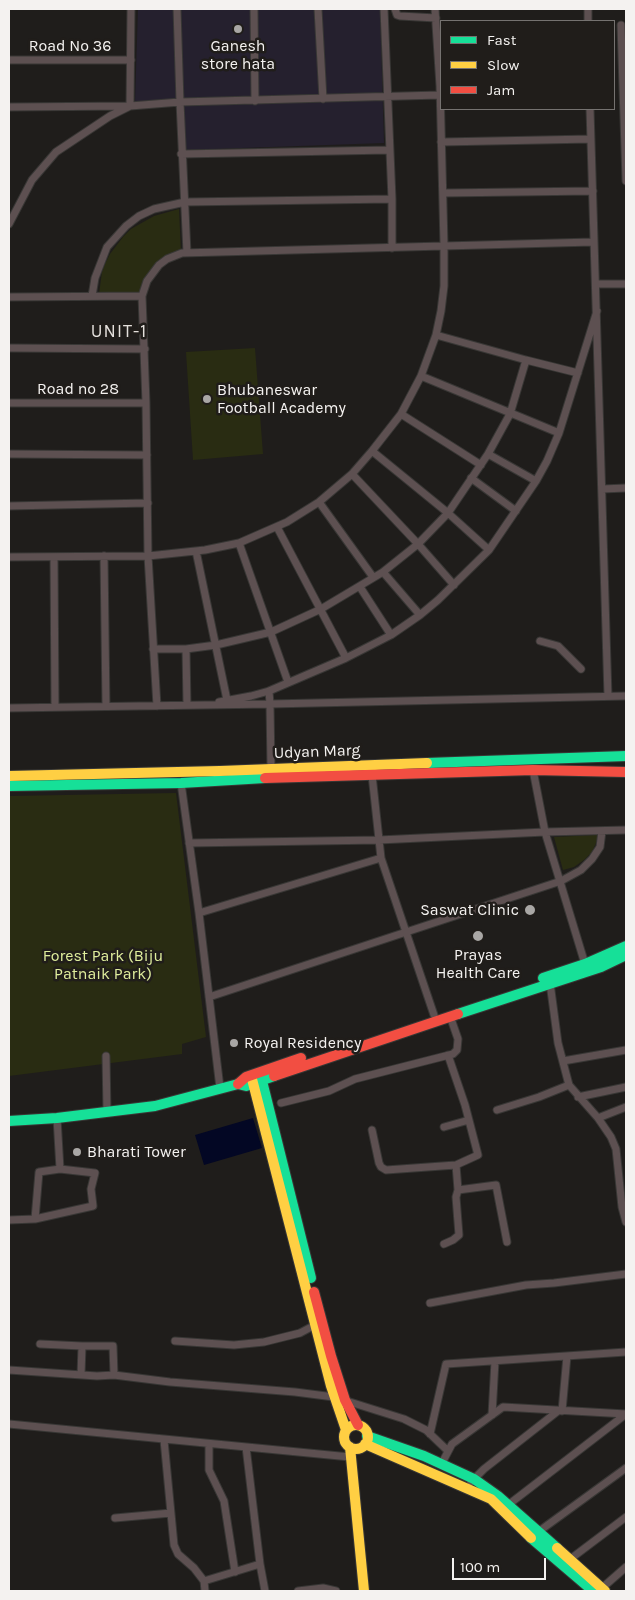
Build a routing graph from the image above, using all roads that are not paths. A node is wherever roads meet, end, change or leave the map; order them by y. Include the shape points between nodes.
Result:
1 (131, 9) edge
2 (178, 9) edge
3 (254, 9) edge
4 (318, 9) edge
5 (384, 9) edge
6 (395, 9) edge
7 (435, 9) edge
8 (436, 18) junction
9 (621, 26) dead end
10 (439, 40) edge
11 (9, 60) edge
12 (131, 60) junction
13 (440, 63) edge
14 (440, 95) edge
15 (386, 96) junction
16 (323, 99) junction
17 (255, 101) junction
18 (180, 102) junction
19 (130, 106) junction
20 (9, 107) edge
21 (440, 110) edge
22 (590, 110) edge
23 (591, 139) junction
24 (441, 142) junction
25 (389, 150) junction
26 (181, 154) junction
27 (626, 181) edge
28 (593, 191) junction
29 (443, 193) junction
30 (392, 199) junction
31 (185, 202) junction
32 (9, 224) edge
33 (593, 242) junction
34 (444, 246) junction
35 (392, 248) junction
36 (187, 253) junction
37 (596, 284) junction
38 (626, 284) edge
39 (92, 296) junction
40 (142, 296) junction
41 (9, 297) edge
42 (597, 311) junction
43 (436, 335) junction
44 (9, 348) edge
45 (145, 349) junction
46 (526, 360) junction
47 (578, 374) junction
48 (421, 376) junction
49 (9, 403) edge
50 (146, 403) junction
51 (401, 414) junction
52 (510, 414) junction
53 (559, 433) junction
54 (372, 451) junction
55 (9, 454) edge
56 (488, 454) junction
57 (147, 455) junction
58 (480, 465) junction
59 (352, 474) junction
60 (471, 478) junction
61 (536, 481) junction
62 (626, 488) edge
63 (602, 489) junction
64 (148, 502) junction
65 (319, 502) junction
66 (9, 506) edge
67 (516, 511) junction
68 (448, 513) junction
69 (277, 527) junction
70 (239, 543) junction
71 (418, 544) junction
72 (489, 550) junction
73 (196, 552) junction
74 (104, 556) junction
75 (148, 556) junction
76 (9, 557) edge
77 (54, 558) junction
78 (383, 572) junction
79 (373, 578) junction
80 (454, 585) junction
81 (360, 587) junction
82 (321, 609) junction
83 (420, 615) junction
84 (271, 632) junction
85 (391, 635) junction
86 (540, 641) dead end
87 (216, 645) junction
88 (153, 648) junction
89 (186, 649) junction
90 (346, 658) junction
91 (581, 669) dead end
92 (288, 682) junction
93 (269, 691) junction
94 (608, 696) junction
95 (626, 696) edge
96 (227, 700) junction
97 (270, 704) junction
98 (187, 705) junction
99 (206, 705) junction
100 (106, 706) junction
101 (157, 706) junction
102 (55, 707) junction
103 (9, 708) edge
104 (626, 756) edge
105 (271, 769) junction
106 (533, 770) junction
107 (154, 772) junction
108 (626, 772) edge
109 (372, 775) junction
110 (9, 776) edge
111 (154, 783) junction
112 (181, 783) junction
113 (9, 786) edge
114 (626, 830) edge
115 (602, 831) junction
116 (545, 832) junction
117 (379, 840) junction
118 (189, 844) junction
119 (381, 858) junction
120 (561, 881) junction
121 (199, 913) junction
122 (406, 932) junction
123 (626, 946) edge
124 (626, 955) edge
125 (585, 964) junction
126 (550, 983) junction
127 (209, 997) junction
128 (434, 1015) junction
129 (450, 1016) junction
130 (626, 1050) edge
131 (448, 1055) junction
132 (106, 1056) dead end
133 (563, 1061) junction
134 (256, 1078) junction
135 (569, 1085) junction
136 (626, 1087) edge
137 (220, 1088) junction
138 (578, 1097) junction
139 (281, 1103) dead end
140 (626, 1106) edge
141 (497, 1110) dead end
142 (107, 1112) junction
143 (57, 1118) junction
144 (598, 1118) junction
145 (469, 1120) junction
146 (9, 1121) edge
147 (444, 1127) dead end
148 (372, 1130) dead end
149 (456, 1165) junction
150 (60, 1169) junction
151 (458, 1190) junction
152 (624, 1207) edge
153 (35, 1219) junction
154 (9, 1220) edge
155 (626, 1222) edge
156 (296, 1233) junction
157 (507, 1242) dead end
158 (444, 1244) dead end
159 (626, 1274) edge
160 (430, 1303) dead end
161 (316, 1325) junction
162 (176, 1341) dead end
163 (40, 1344) dead end
164 (82, 1346) junction
165 (626, 1352) edge
166 (567, 1356) junction
167 (495, 1361) junction
168 (9, 1370) edge
169 (114, 1375) junction
170 (81, 1376) junction
171 (334, 1397) junction
172 (345, 1400) junction
173 (560, 1411) junction
174 (626, 1414) edge
175 (492, 1415) junction
176 (9, 1424) edge
177 (358, 1425) junction
178 (346, 1430) junction
179 (430, 1434) junction
180 (164, 1440) junction
181 (366, 1440) junction
182 (208, 1444) junction
183 (246, 1448) junction
184 (448, 1451) junction
185 (350, 1452) junction
186 (442, 1464) junction
187 (626, 1468) edge
188 (474, 1479) junction
189 (466, 1488) junction
190 (508, 1505) junction
191 (171, 1513) junction
192 (626, 1517) edge
193 (115, 1518) dead end
194 (538, 1532) junction
195 (260, 1564) junction
196 (572, 1565) junction
197 (626, 1567) edge
198 (235, 1572) junction
199 (204, 1581) junction
200 (600, 1590) edge
201 (205, 1591) edge
202 (265, 1591) edge
203 (298, 1591) edge
204 (336, 1591) edge
205 (364, 1591) edge

1 - 12 street
2 - 18 street
3 - 17 street
4 - 16 street
5 - 15 street
6 - 8 street via 400,16
7 - 8 street
8 - 10 street
9 - 27 street
10 - 13 street
11 - 12 street, Road No 36
12 - 19 street
14 - 15 street
15 - 16 street
15 - 25 street
16 - 17 street
17 - 18 street
18 - 19 street
18 - 26 street
19 - 20 street
19 - 32 street via 56,152 32,180
21 - 24 street
22 - 23 street
23 - 24 street
23 - 28 street
24 - 29 street
25 - 26 street
25 - 30 street
26 - 31 street
28 - 29 street
28 - 33 street
29 - 34 street
30 - 31 street
30 - 35 street
31 - 36 street
31 - 39 street via 154,209 126,226 107,247 100,261
33 - 34 street
33 - 37 street
34 - 35 street
34 - 43 street via 444,286
35 - 36 street
36 - 40 street via 168,259 159,266 147,281
37 - 38 street
37 - 42 street
39 - 40 street
39 - 41 street
40 - 45 street
42 - 47 street
42 - 63 street
43 - 46 street
43 - 48 street
44 - 45 street
45 - 50 street
46 - 47 street
46 - 52 street
47 - 53 street
48 - 51 street
48 - 52 street
49 - 50 street, Road no 28
50 - 57 street
51 - 54 street
51 - 58 street
52 - 53 street
52 - 56 street
53 - 61 street
54 - 59 street
54 - 68 street
55 - 57 street
56 - 58 street
56 - 61 street
57 - 64 street
58 - 60 street
59 - 65 street
59 - 71 street
60 - 67 street
60 - 68 street
61 - 67 street
62 - 63 street
63 - 94 street
64 - 66 street
64 - 75 street
65 - 69 street
65 - 79 street
67 - 72 street
68 - 71 street
68 - 72 street
69 - 70 street
69 - 82 street
70 - 73 street
70 - 84 street
71 - 78 street
71 - 80 street
72 - 80 street
73 - 75 street
73 - 87 street
74 - 75 street
74 - 77 street
74 - 100 street
75 - 88 street
76 - 77 street
77 - 102 street
78 - 79 street
78 - 83 street
79 - 81 street
80 - 83 street
81 - 82 street
81 - 85 street
82 - 84 street
82 - 90 street
83 - 85 street
84 - 87 street
84 - 92 street
85 - 90 street
86 - 91 street via 558,646
87 - 89 street
87 - 96 street
88 - 89 street
88 - 101 street
89 - 98 street
90 - 92 street
92 - 93 street
93 - 96 street
93 - 97 street
94 - 95 street
94 - 97 street
96 - 99 street
97 - 99 street
97 - 105 street
98 - 99 street
98 - 101 street
100 - 101 street
100 - 102 street
102 - 103 street
104 - 105 street, Udyan Marg
105 - 107 street, Udyan Marg
106 - 108 street, Udyan Marg
106 - 109 street, Udyan Marg
106 - 116 street
107 - 110 street, Udyan Marg
107 - 111 street
109 - 112 street, Udyan Marg
109 - 117 street
111 - 112 street, Udyan Marg
111 - 113 street, Udyan Marg
112 - 118 street
114 - 115 street
115 - 116 street
115 - 120 street via 600,847 592,859 581,870
116 - 117 street
116 - 120 street
117 - 118 street
117 - 119 street
118 - 121 street
119 - 121 street
119 - 122 street
120 - 122 street
120 - 125 street
121 - 127 street
122 - 127 street
122 - 128 street
123 - 125 street
124 - 126 street via 601,967
125 - 128 street
126 - 129 street
126 - 133 street
127 - 137 street
128 - 134 street
129 - 131 street via 458,1047
129 - 134 street
130 - 133 street
131 - 139 street via 355,1079 329,1091
131 - 145 street
132 - 142 street
133 - 135 street
134 - 137 street via 246,1077 238,1084
134 - 156 street
135 - 138 street
135 - 141 street
136 - 138 street
137 - 142 street via 155,1106
138 - 144 street
140 - 144 street
142 - 143 street
143 - 146 street
143 - 150 street
144 - 152 street via 616,1149
145 - 147 street
145 - 149 street via 478,1155
148 - 149 street via 383,1169
149 - 151 street
150 - 153 street via 38,1172
150 - 153 street via 95,1173 91,1189 93,1206
151 - 157 street via 496,1185
151 - 158 street via 459,1235
152 - 155 street
153 - 154 street
156 - 161 street
156 - 172 street
159 - 160 street via 526,1285
161 - 162 street via 300,1333 264,1342 234,1345
161 - 171 street
163 - 164 street
164 - 169 street via 113,1346
164 - 170 street
165 - 166 street
166 - 167 street
166 - 173 street
167 - 175 street
167 - 179 street via 446,1364
168 - 170 street
169 - 170 street
169 - 171 street
171 - 172 street
171 - 178 street
172 - 177 street
172 - 179 street via 404,1419
173 - 174 street
173 - 175 street via 503,1408
173 - 188 street
174 - 190 street
175 - 184 street via 452,1444
176 - 180 street
177 - 178 street
177 - 181 street via 365,1430
178 - 185 street via 344,1441
179 - 184 street
180 - 182 street
180 - 191 street
181 - 185 street via 360,1448
181 - 186 street
181 - 189 street
182 - 183 street
182 - 198 street via 209,1470 224,1501
183 - 185 street
183 - 195 street
184 - 186 street
185 - 205 street
186 - 188 street
187 - 194 street
188 - 189 street
188 - 190 street
189 - 196 street via 491,1499 536,1542
190 - 194 street
191 - 193 street
191 - 199 street via 178,1554
192 - 196 street
194 - 196 street
195 - 198 street
195 - 202 street
196 - 200 street
197 - 200 street
198 - 199 street
199 - 201 street
203 - 204 street via 323,1588

